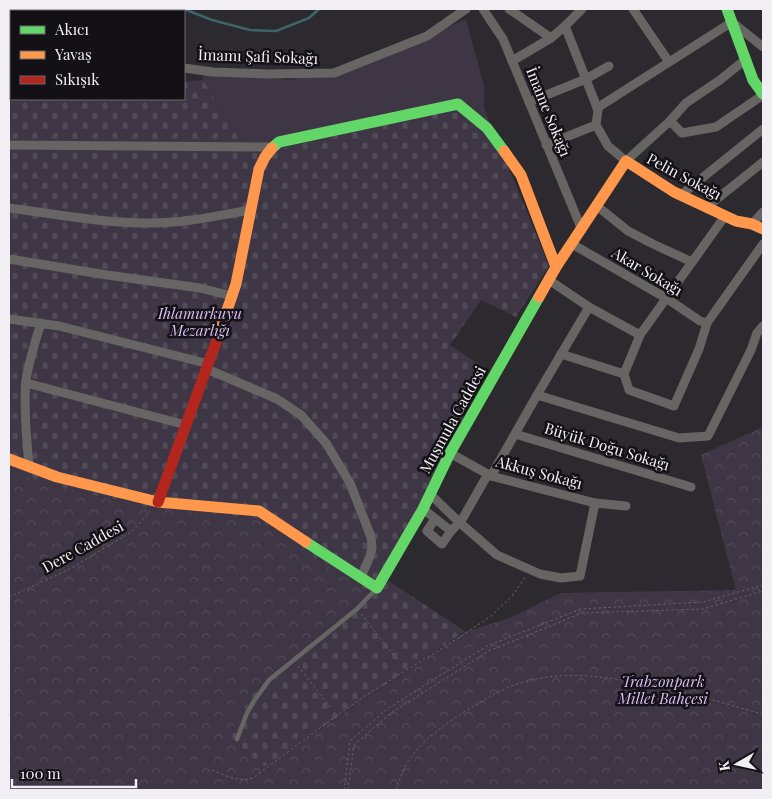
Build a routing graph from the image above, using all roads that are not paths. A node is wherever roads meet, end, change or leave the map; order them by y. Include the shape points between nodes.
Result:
1 (466, 9) edge
2 (484, 9) edge
3 (509, 9) edge
4 (580, 9) edge
5 (633, 9) edge
6 (728, 9) edge
7 (732, 22) junction
8 (565, 26) junction
9 (551, 38) junction
10 (763, 47) edge
11 (746, 60) junction
12 (512, 61) junction
13 (669, 62) junction
14 (610, 66) dead end
15 (185, 68) edge
16 (586, 79) junction
17 (763, 94) edge
18 (529, 102) junction
19 (597, 108) junction
20 (670, 121) junction
21 (596, 126) junction
22 (763, 129) edge
23 (9, 145) edge
24 (546, 145) junction
25 (270, 148) junction
26 (626, 162) junction
27 (763, 162) edge
28 (681, 195) junction
29 (597, 206) junction
30 (9, 208) edge
31 (707, 208) junction
32 (252, 210) junction
33 (763, 212) edge
34 (725, 216) junction
35 (752, 224) junction
36 (763, 229) edge
37 (582, 230) junction
38 (572, 244) junction
39 (763, 244) edge
40 (9, 259) edge
41 (692, 262) junction
42 (556, 267) junction
43 (549, 280) junction
44 (232, 296) junction
45 (666, 298) junction
46 (589, 307) junction
47 (9, 320) edge
48 (707, 322) junction
49 (41, 323) junction
50 (763, 326) edge
51 (640, 335) junction
52 (759, 340) edge
53 (561, 354) junction
54 (208, 366) junction
55 (624, 374) junction
56 (26, 383) junction
57 (537, 395) junction
58 (186, 425) junction
59 (515, 434) junction
60 (450, 453) junction
61 (9, 459) edge
62 (29, 467) junction
63 (489, 475) junction
64 (691, 487) dead end
65 (430, 494) junction
66 (158, 502) junction
67 (595, 503) junction
68 (626, 506) dead end
69 (423, 509) junction
70 (435, 519) junction
71 (459, 522) junction
72 (451, 532) junction
73 (361, 577) junction
74 (377, 588) junction
75 (237, 738) dead end

1 - 15 street, İmamı Şafi Sokağı via 427,36 334,73 259,74
2 - 12 street, İmame Sokağı via 503,39
3 - 9 street
4 - 8 street
5 - 13 street
6 - 7 street
7 - 10 street
7 - 11 street
7 - 13 street
8 - 9 street
8 - 16 street
9 - 12 street
11 - 17 street
11 - 20 street via 686,103
12 - 18 street, İmame Sokağı
13 - 19 street
14 - 16 street
16 - 18 street
16 - 19 street
17 - 20 street via 716,127 682,132
18 - 24 street, İmame Sokağı
19 - 21 street
20 - 26 street
21 - 24 street
21 - 26 street via 608,146
22 - 28 street
23 - 25 street
24 - 37 street, İmame Sokağı
25 - 32 street via 259,169
25 - 42 street via 279,142 458,104 487,128 521,175
26 - 28 street, Pelin Sokağı
26 - 29 street, Pelin Sokağı
27 - 31 street
28 - 31 street, Pelin Sokağı
29 - 37 street, Pelin Sokağı
29 - 41 street via 628,231
30 - 32 street via 115,222 155,223
31 - 34 street, Pelin Sokağı
32 - 44 street
33 - 35 street
34 - 35 street, Pelin Sokağı
34 - 41 street
35 - 36 street, Pelin Sokağı
37 - 38 street, Pelin Sokağı
38 - 42 street, Pelin Sokağı
38 - 45 street, Akar Sokağı
39 - 48 street
40 - 44 street via 200,288
41 - 45 street
42 - 43 street, Muşmula Caddesi
43 - 46 street
43 - 60 street, Muşmula Caddesi
44 - 54 street
45 - 48 street, Akar Sokağı via 700,321
45 - 51 street
46 - 51 street
46 - 53 street
47 - 49 street
48 - 55 street via 674,406 629,390
49 - 54 street
49 - 56 street
50 - 52 street via 756,333
51 - 55 street
52 - 57 street via 708,436 679,438
53 - 55 street
53 - 57 street
54 - 58 street
54 - 73 street via 276,399 301,415 326,443 350,483 371,537 370,556
56 - 58 street
56 - 62 street
57 - 59 street
58 - 66 street
59 - 63 street
59 - 64 street, Büyük Doğu Sokağı
60 - 63 street, Akkuş Sokağı
60 - 65 street, Muşmula Caddesi
61 - 62 street
62 - 66 street
63 - 67 street, Akkuş Sokağı
63 - 71 street
65 - 69 street, Muşmula Caddesi
65 - 71 street
66 - 73 street via 259,510
67 - 68 street, Akkuş Sokağı
67 - 71 street via 580,576 561,578 540,574 497,555
69 - 70 street
69 - 74 street, Muşmula Caddesi
70 - 72 street
70 - 72 street via 427,531 442,544
71 - 72 street
73 - 74 street
74 - 75 lane via 357,609 269,680

